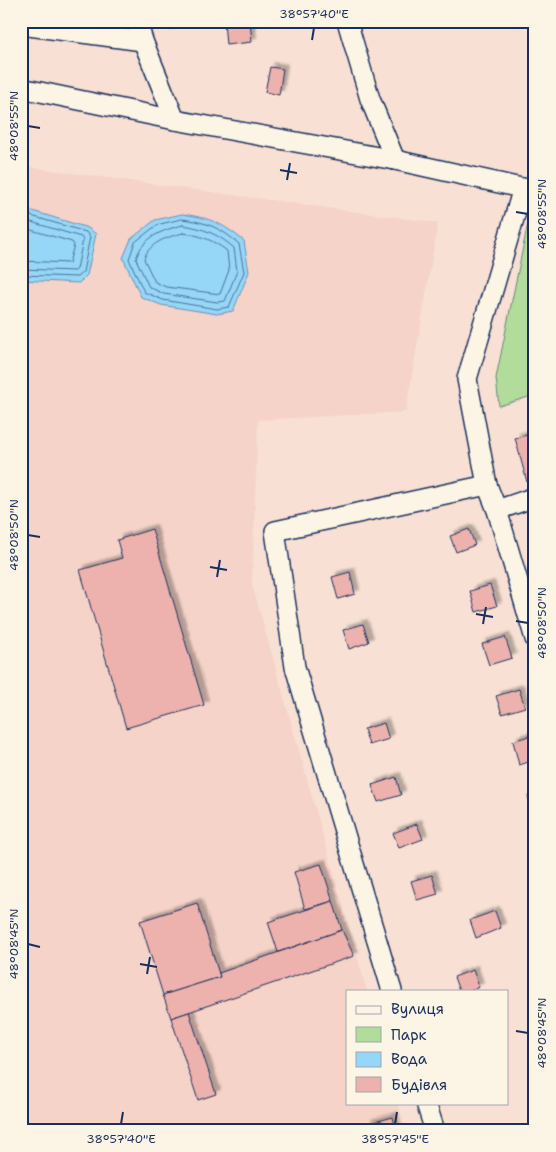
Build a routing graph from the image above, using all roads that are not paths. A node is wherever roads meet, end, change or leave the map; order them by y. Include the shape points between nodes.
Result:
1 (137, 21) edge
2 (347, 21) edge
3 (21, 25) edge
4 (143, 42) junction
5 (21, 88) edge
6 (174, 120) junction
7 (395, 160) junction
8 (529, 190) edge
9 (487, 485) junction
10 (535, 497) edge
11 (497, 510) junction
12 (535, 639) edge
13 (392, 990) edge
14 (426, 1104) edge
15 (434, 1131) edge

1 - 4 street
2 - 7 street via 370,99
3 - 4 street
4 - 6 street
5 - 6 street
6 - 7 street
7 - 8 street
8 - 9 street via 467,379
9 - 11 street
9 - 13 street via 275,531 294,666
10 - 11 street
11 - 12 street
14 - 15 street

